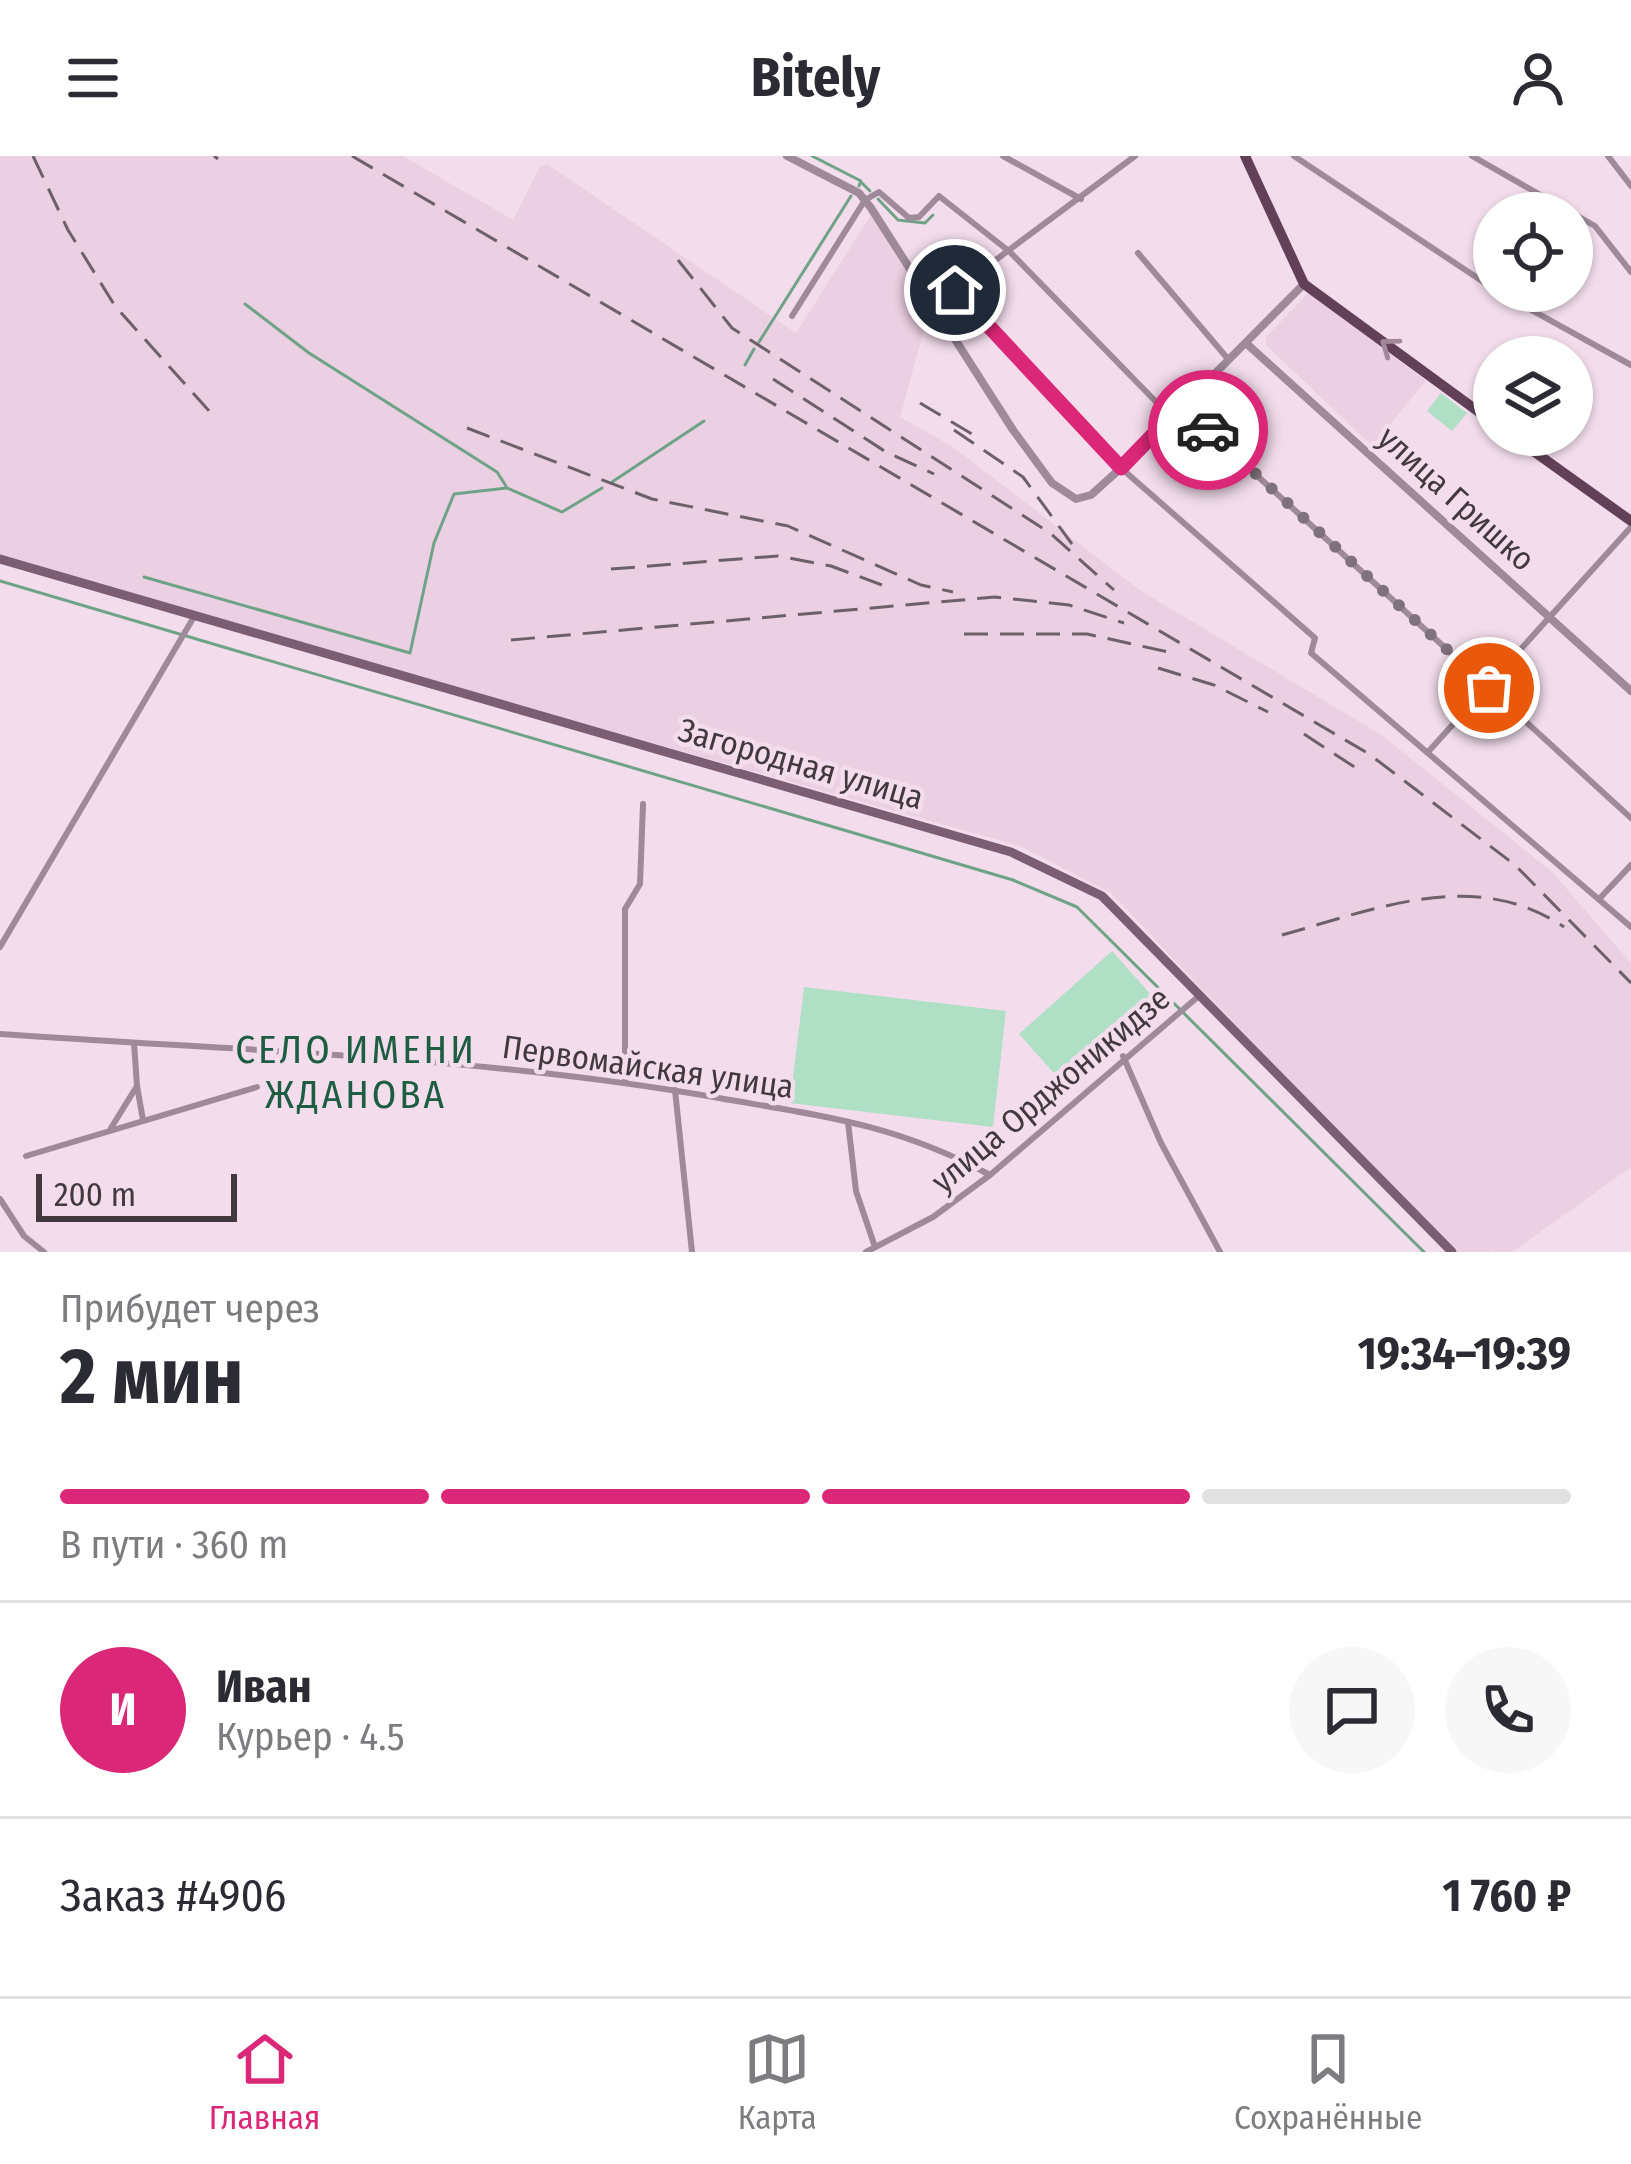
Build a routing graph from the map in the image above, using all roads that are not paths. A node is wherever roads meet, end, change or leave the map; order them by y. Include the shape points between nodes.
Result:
1 (787, 156) edge
2 (1003, 156) edge
3 (1135, 156) edge
4 (1245, 156) edge
5 (1294, 156) edge
6 (1472, 156) edge
7 (1608, 156) edge
8 (1631, 186) edge
9 (1082, 199) junction
10 (865, 200) junction
11 (1010, 252) junction
12 (1138, 253) dead end
13 (1631, 272) edge
14 (1473, 275) edge
15 (1304, 284) junction
16 (955, 290) junction
17 (934, 306) junction
18 (1538, 312) edge
19 (791, 316) dead end
20 (1248, 345) junction
21 (1627, 358) edge
22 (1230, 362) junction
23 (1631, 365) edge
24 (1181, 406) junction
25 (1473, 408) edge
26 (1539, 456) edge
27 (1121, 468) junction
28 (1631, 524) edge
29 (0, 559) edge
30 (197, 612) junction
31 (1552, 616) junction
32 (1489, 688) junction
33 (1631, 691) edge
34 (1427, 752) junction
35 (643, 804) dead end
36 (1631, 818) edge
37 (1631, 865) edge
38 (1600, 898) junction
39 (1631, 927) edge
40 (0, 947) edge
41 (1200, 995) junction
42 (0, 1034) edge
43 (134, 1043) junction
44 (1123, 1056) junction
45 (625, 1081) junction
46 (137, 1086) junction
47 (257, 1087) dead end
48 (675, 1090) junction
49 (142, 1120) junction
50 (848, 1121) junction
51 (110, 1130) junction
52 (26, 1156) dead end
53 (990, 1175) junction
54 (0, 1199) edge
55 (875, 1247) junction
56 (44, 1252) edge
57 (692, 1252) edge
58 (866, 1252) edge
59 (1220, 1252) edge
60 (1452, 1252) edge

1 - 10 street
2 - 9 street
3 - 9 street
4 - 15 main road
5 - 14 street
6 - 13 street via 1595,226
7 - 8 street
9 - 11 street
10 - 11 street via 879,191 919,218 939,196
10 - 17 street
10 - 19 street
11 - 16 street
11 - 24 street via 1165,411
12 - 22 street
15 - 20 street
25 -> 15 main road
16 - 17 street
16 - 27 street
17 - 27 street via 1052,482 1076,499
18 - 21 street
20 - 22 street
20 - 31 street, улица Гришко
21 - 23 street
22 - 24 street
24 - 27 street
24 - 32 street
26 - 28 main road
27 - 34 street via 1315,638 1311,653
28 - 31 street
29 - 30 main road, Загородная улица
30 - 40 street
30 - 41 main road, Загородная улица via 1011,852 1102,896
31 - 32 street
31 - 33 street, улица Гришко
32 - 34 street
32 - 36 street
34 - 38 street
35 - 45 street via 640,884 625,908
37 - 38 street
38 - 39 street
41 - 44 street, улица Орджоникидзе
41 - 60 main road, Загородная улица
42 - 43 street, Первомайская улица
43 - 45 street, Первомайская улица
43 - 46 street
44 - 53 street, улица Орджоникидзе
44 - 59 street
45 - 48 street, Первомайская улица
46 - 49 street
46 - 51 street
47 - 49 street
48 - 50 street, Первомайская улица
48 - 57 street
49 - 51 street
50 - 53 street, Первомайская улица via 891,1129
50 - 55 street via 856,1191
51 - 52 street
53 - 55 street, улица Орджоникидзе
54 - 56 street
55 - 58 street, улица Орджоникидзе

